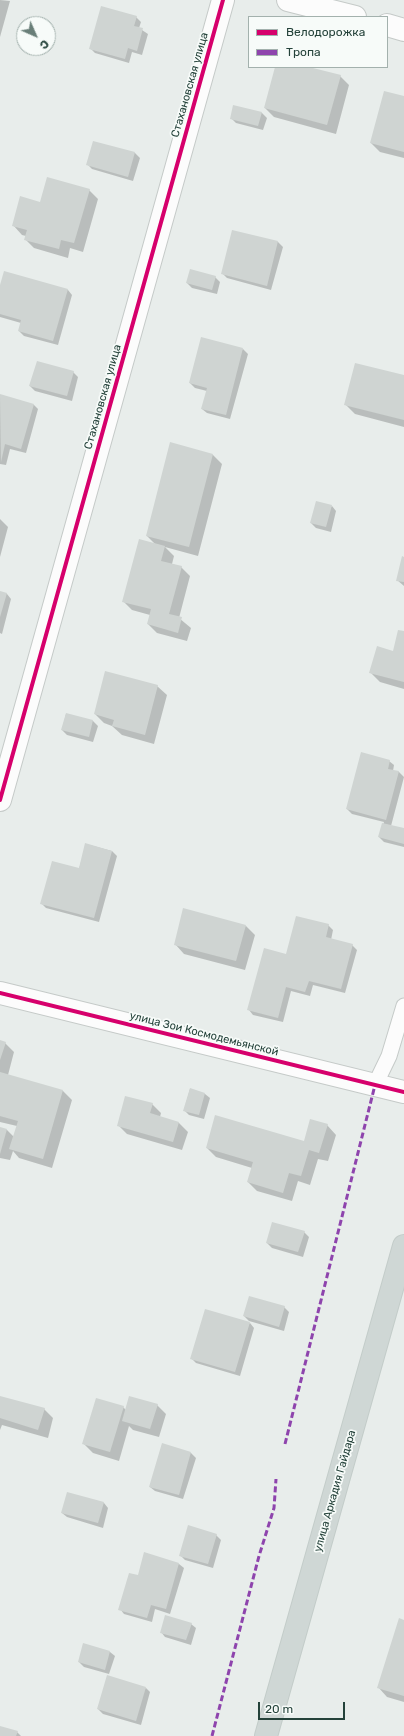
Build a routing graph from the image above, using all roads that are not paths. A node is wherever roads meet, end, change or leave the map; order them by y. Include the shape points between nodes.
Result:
1 (223, 0) edge
2 (288, 0) edge
3 (350, 16) edge
4 (388, 26) edge
5 (404, 30) edge
6 (0, 800) edge
7 (0, 993) edge
8 (404, 1006) edge
9 (374, 1085) junction
10 (404, 1092) edge
11 (404, 1246) edge
12 (266, 1736) edge

1 - 6 street, Стахановская улица
2 - 3 street
4 - 5 street
7 - 9 street, улица Зои Космодемьянской
8 - 9 lane via 389,1056
9 - 10 street, улица Зои Космодемьянской
11 - 12 main road, улица Аркадия Гайдара

